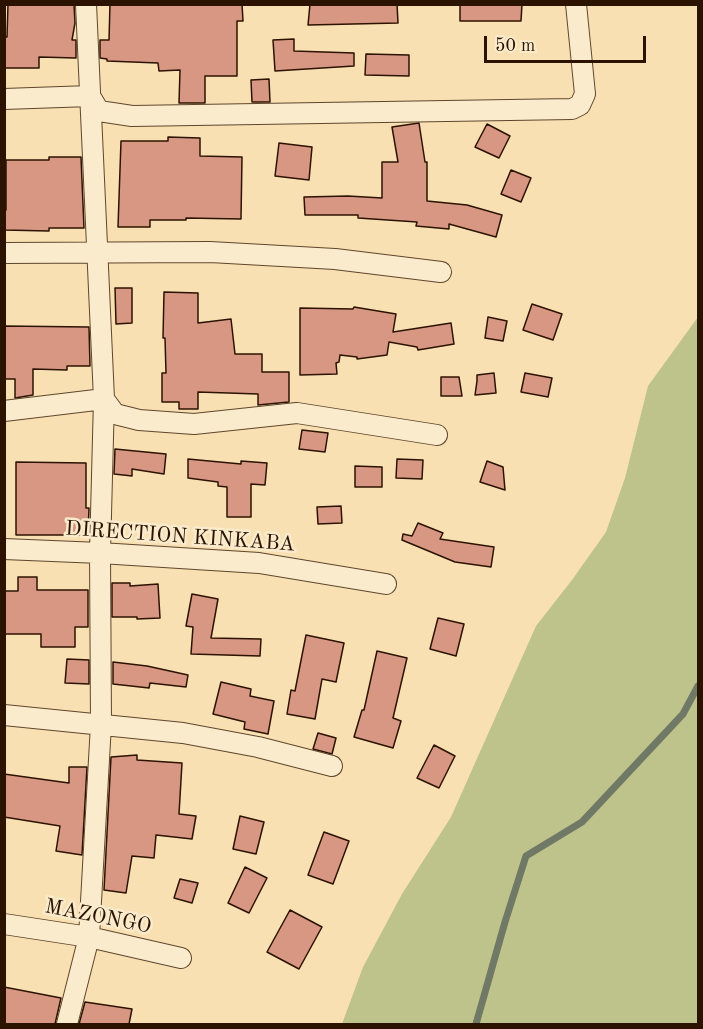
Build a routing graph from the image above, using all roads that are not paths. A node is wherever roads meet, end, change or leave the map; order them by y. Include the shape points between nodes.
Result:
1 (86, 4) edge
2 (576, 4) edge
3 (90, 96) junction
4 (4, 99) edge
5 (97, 252) junction
6 (4, 253) edge
7 (441, 272) dead end
8 (104, 399) junction
9 (4, 411) edge
10 (437, 435) dead end
11 (4, 549) edge
12 (100, 553) junction
13 (386, 584) dead end
14 (4, 715) edge
15 (101, 724) junction
16 (332, 766) dead end
17 (4, 924) edge
18 (89, 937) junction
19 (181, 958) dead end
20 (67, 1024) edge

1 - 3 street
2 - 3 street via 585,94 580,105 572,109 132,116 99,111
3 - 4 street
3 - 5 street
5 - 6 street
5 - 7 street via 210,252 335,259
5 - 8 street
8 - 9 street
8 - 10 street via 115,414 139,420 194,424 297,413
8 - 12 street
11 - 12 street, DIRECTION KINKABA
12 - 13 street, DIRECTION KINKABA via 259,563
12 - 15 street
14 - 15 street
15 - 16 street via 183,733
15 - 18 street
17 - 18 street, MAZONGO
18 - 19 street, MAZONGO
18 - 20 street

